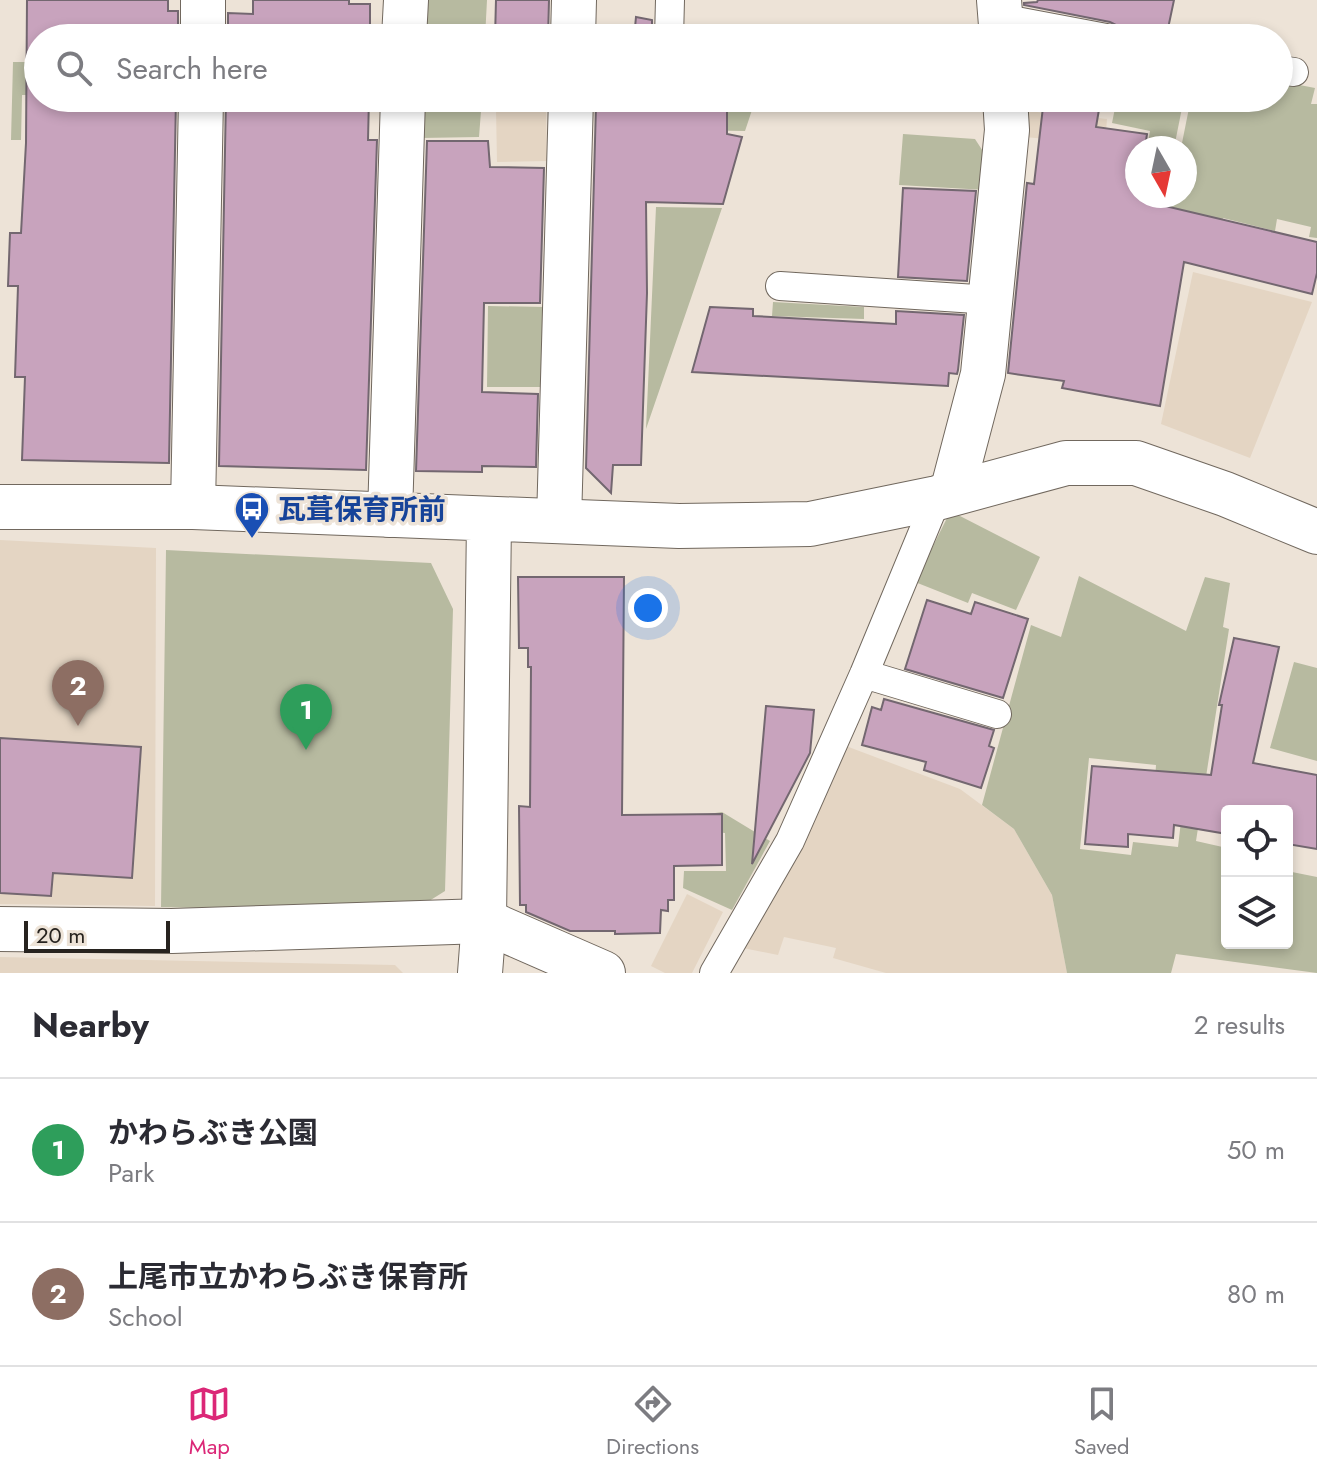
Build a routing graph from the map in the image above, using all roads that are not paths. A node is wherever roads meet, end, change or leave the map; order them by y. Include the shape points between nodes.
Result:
1 (203, 0) edge
2 (406, 0) edge
3 (574, 0) edge
4 (670, 0) edge
5 (1000, 19) edge
6 (203, 24) edge
7 (405, 24) edge
8 (573, 24) edge
9 (669, 24) edge
10 (1028, 24) edge
11 (201, 112) edge
12 (403, 112) edge
13 (571, 112) edge
14 (1006, 112) edge
15 (780, 286) dead end
16 (991, 300) junction
17 (945, 495) junction
18 (0, 507) edge
19 (193, 507) junction
20 (390, 515) junction
21 (489, 519) junction
22 (559, 521) junction
23 (1317, 532) edge
24 (864, 674) junction
25 (997, 714) dead end
26 (484, 921) junction
27 (0, 929) edge
28 (480, 973) edge
29 (603, 973) edge
30 (714, 973) edge

1 - 6 street
2 - 7 street
3 - 8 street
4 - 9 lane
5 - 10 lane
11 - 19 street
12 - 20 street
13 - 22 street
14 - 16 street
15 - 16 lane
16 - 17 street via 983,374
17 - 22 street via 810,524
17 - 23 street via 1066,463 1136,463
17 - 24 lane
18 - 19 street
19 - 20 street
20 - 21 street
21 - 22 street
21 - 26 street
24 - 25 lane
24 - 30 lane via 790,841
26 - 27 street via 172,931
26 - 28 street
26 - 29 street

